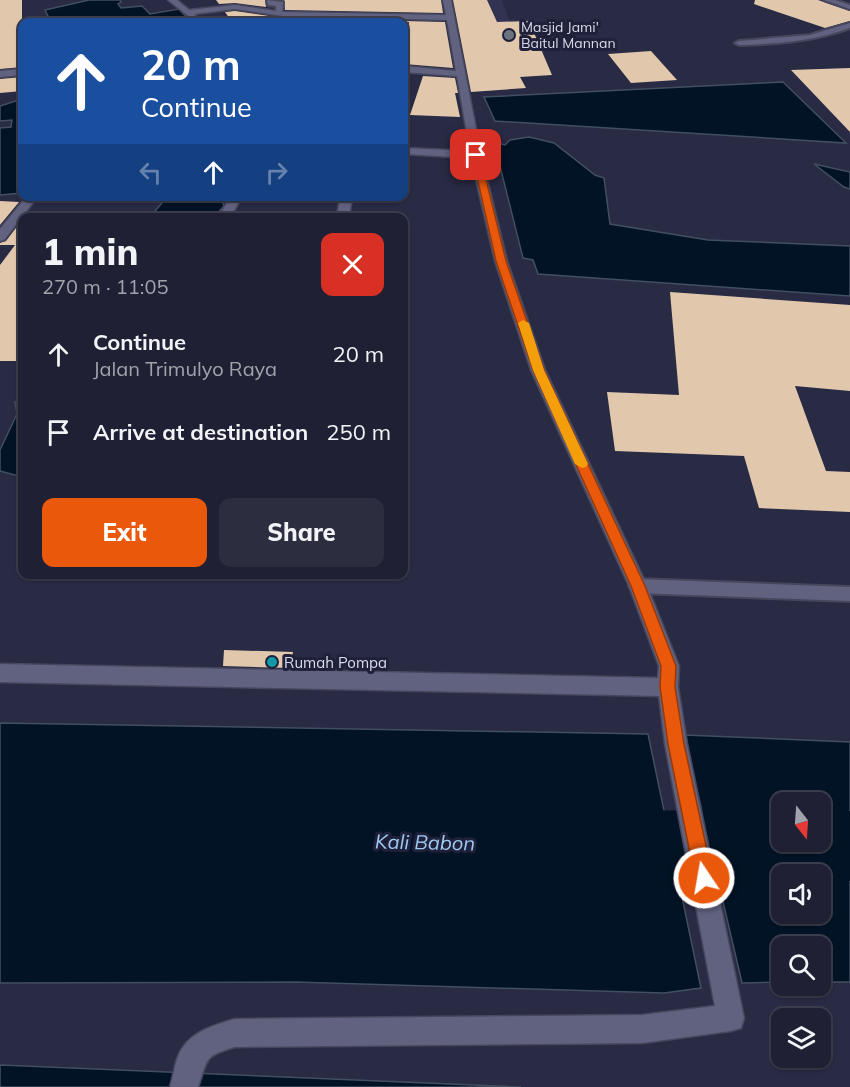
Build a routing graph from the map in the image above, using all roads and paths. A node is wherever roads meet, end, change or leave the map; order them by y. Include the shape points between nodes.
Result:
1 (172, 0) edge
2 (271, 0) edge
3 (447, 0) edge
4 (828, 0) edge
5 (838, 0) edge
6 (232, 4) edge
7 (850, 6) edge
8 (187, 13) junction
9 (279, 13) junction
10 (403, 16) edge
11 (191, 18) edge
12 (451, 18) junction
13 (850, 25) edge
14 (739, 43) dead end
15 (408, 69) edge
16 (18, 72) edge
17 (0, 74) edge
18 (461, 74) junction
19 (408, 151) edge
20 (476, 155) junction
21 (29, 201) edge
22 (19, 213) edge
23 (18, 215) edge
24 (0, 237) edge
25 (638, 586) junction
26 (850, 594) edge
27 (0, 673) edge
28 (668, 687) junction
29 (184, 1087) edge

1 - 8 street
2 - 9 lane via 280,4
3 - 12 street
4 - 7 lane
5 - 7 lane
6 - 8 street
6 - 9 street
8 - 11 street
9 - 10 street
10 - 12 street
12 - 18 street
13 - 14 lane via 810,37
15 - 18 street
16 - 17 street
18 - 20 street
19 - 20 street
20 - 25 street via 501,261 538,370
21 - 22 street
23 - 24 street
25 - 26 lane
25 - 28 street via 669,666
27 - 28 street
28 - 29 street via 731,1018 642,1029 235,1033 210,1042 191,1059

